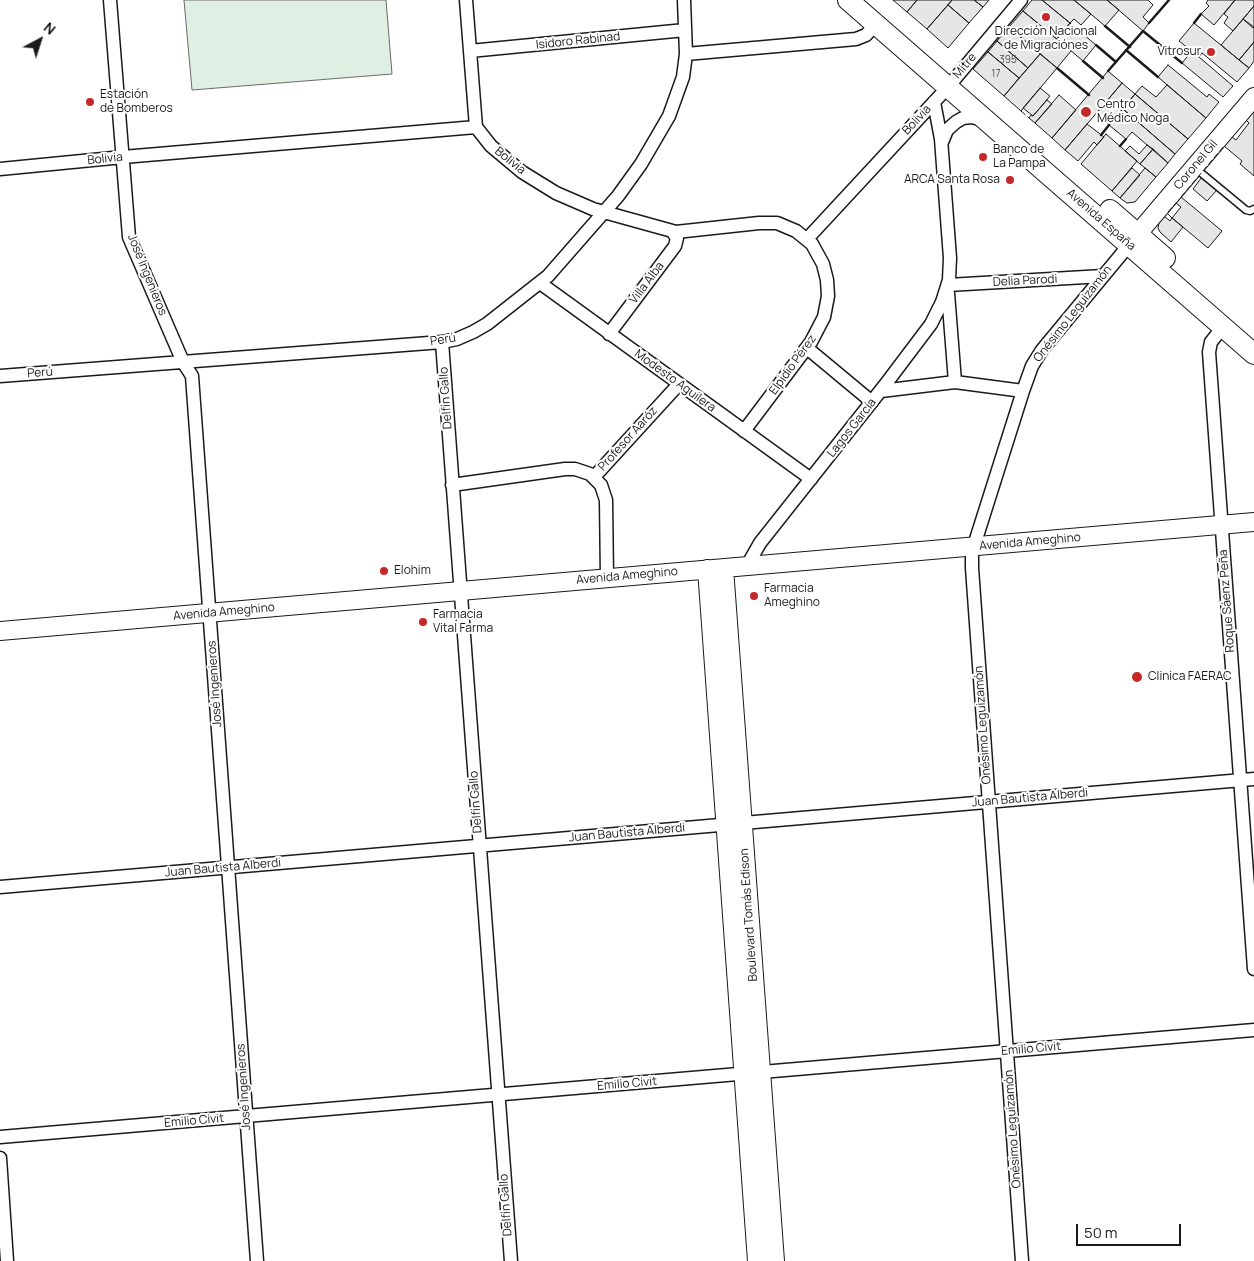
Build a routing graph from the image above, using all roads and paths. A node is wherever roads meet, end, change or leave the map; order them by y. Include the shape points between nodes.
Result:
1 (110, 0) edge
2 (466, 0) edge
3 (684, 0) edge
4 (848, 0) edge
5 (869, 0) edge
6 (1021, 0) edge
7 (876, 24) junction
8 (685, 30) junction
9 (470, 51) junction
10 (686, 54) junction
11 (952, 82) junction
12 (1253, 100) edge
13 (934, 102) junction
14 (992, 125) junction
15 (476, 127) junction
16 (942, 145) junction
17 (123, 157) junction
18 (1194, 167) junction
19 (0, 169) edge
20 (1254, 209) edge
21 (604, 212) junction
22 (672, 231) junction
23 (807, 239) junction
24 (1133, 239) junction
25 (1103, 276) junction
26 (540, 283) junction
27 (948, 285) junction
28 (1223, 327) junction
29 (609, 334) junction
30 (1254, 336) edge
31 (442, 342) junction
32 (807, 348) junction
33 (1254, 354) edge
34 (183, 362) junction
35 (0, 376) edge
36 (955, 382) junction
37 (679, 384) junction
38 (881, 391) junction
39 (1023, 391) junction
40 (872, 402) junction
41 (744, 431) junction
42 (594, 477) junction
43 (811, 479) junction
44 (452, 485) junction
45 (1254, 522) edge
46 (1222, 525) junction
47 (973, 546) junction
48 (747, 566) junction
49 (715, 569) junction
50 (607, 578) junction
51 (460, 591) junction
52 (210, 613) junction
53 (0, 631) edge
54 (1254, 779) edge
55 (1240, 780) junction
56 (989, 802) junction
57 (734, 824) junction
58 (480, 846) junction
59 (228, 867) junction
60 (0, 887) edge
61 (1254, 969) edge
62 (1254, 1030) edge
63 (1007, 1051) junction
64 (752, 1073) junction
65 (498, 1095) junction
66 (246, 1116) junction
67 (0, 1137) edge
68 (0, 1158) edge
69 (8, 1261) edge
70 (257, 1261) edge
71 (511, 1261) edge
72 (757, 1261) edge
73 (774, 1261) edge
74 (1022, 1261) edge

1 - 17 street, José Ingenieros
2 - 9 street
3 - 8 street, Perú
4 - 7 main road
5 - 11 main road
6 - 11 street, Mitre
7 - 10 street via 856,39
7 - 11 main road
8 - 9 street, Isidoro Rabinad
8 - 10 street, Perú
9 - 15 street
10 - 21 street, Perú via 679,91 663,129 634,176
11 - 13 street, Bolivia
11 - 14 main road, Avenida España
11 - 24 main road, Avenida España
12 - 18 main road, Coronel Gil
13 - 16 street, Lagos García
13 - 23 street, Bolivia
14 - 16 street via 976,118 963,118 950,127
14 - 24 main road, Avenida España
15 - 17 street, Bolivia
15 - 21 street, Bolivia via 501,155 533,179 568,199
16 - 27 street, Lagos García via 950,258
17 - 19 street, Bolivia
17 - 34 street, José Ingenieros via 129,237
18 - 20 lane via 1246,210
18 - 24 main road, Coronel Gil
21 - 22 street, Bolivia
21 - 26 street, Perú
22 - 23 street, Bolivia via 771,222 790,228
22 - 29 street, Villa Alba via 677,238 675,246
23 - 32 street, Elpidio Pérez via 823,264 828,296 821,324
24 - 25 street, Onésimo Leguizamón
24 - 28 main road, Avenida España
24 - 30 main road, Avenida España
25 - 27 street, Delia Parodi
25 - 39 street, Onésimo Leguizamón via 1039,355
26 - 29 street, Modesto Aguilera
26 - 31 street, Perú via 480,328
27 - 36 street, Lagos García
27 - 38 street, Lagos García via 934,319
28 - 30 main road via 1230,324
28 - 33 main road, Avenida España
28 - 46 street, Roque Sáenz Peña via 1211,342 1209,352
29 - 37 street, Modesto Aguilera
31 - 34 street, Perú
31 - 44 street, Delfín Gallo
32 - 40 street
32 - 41 street, Elpidio Pérez
34 - 35 street, Perú
34 - 52 street, José Ingenieros via 192,376
36 - 38 street
36 - 39 street
37 - 41 street, Modesto Aguilera
37 - 42 street, Profesor Aaróz
38 - 40 street, Lagos García
39 - 47 street, Onésimo Leguizamón
40 - 43 street, Lagos García
41 - 43 street, Modesto Aguilera
42 - 44 street, Profesor Aaróz via 570,469
42 - 50 street via 601,485 606,500
43 - 48 street, Lagos García via 760,543
44 - 51 street, Delfín Gallo
45 - 46 main road, Avenida Ameghino
46 - 47 main road, Avenida Ameghino
46 - 55 street, Roque Sáenz Peña
47 - 48 main road, Avenida Ameghino
47 - 56 street, Onésimo Leguizamón
48 - 49 main road, Avenida Ameghino
49 - 50 main road, Avenida Ameghino
49 - 57 main road, Boulevard Tomás Edison
50 - 51 main road, Avenida Ameghino
51 - 52 main road, Avenida Ameghino
51 - 58 street, Delfín Gallo
52 - 53 main road, Avenida Ameghino
52 - 59 street, José Ingenieros
54 - 55 street, Juan Bautista Alberdi
55 - 56 street, Juan Bautista Alberdi
55 - 61 street, Roque Sáenz Peña
56 - 57 street, Juan Bautista Alberdi
56 - 63 street, Onésimo Leguizamón
57 - 58 street, Juan Bautista Alberdi
57 - 64 main road, Boulevard Tomás Edison
58 - 59 street, Juan Bautista Alberdi
58 - 65 street, Delfín Gallo
59 - 60 street, Juan Bautista Alberdi
59 - 66 street, José Ingenieros
62 - 63 street, Emilio Civit
63 - 64 street, Emilio Civit
63 - 74 street, Onésimo Leguizamón
64 - 65 street, Emilio Civit
64 - 72 main road, Boulevard Tomás Edison
64 - 73 main road, Boulevard Tomás Edison
65 - 66 street, Emilio Civit
65 - 71 street, Delfín Gallo
66 - 67 street, Emilio Civit
66 - 70 street, José Ingenieros
68 - 69 street

